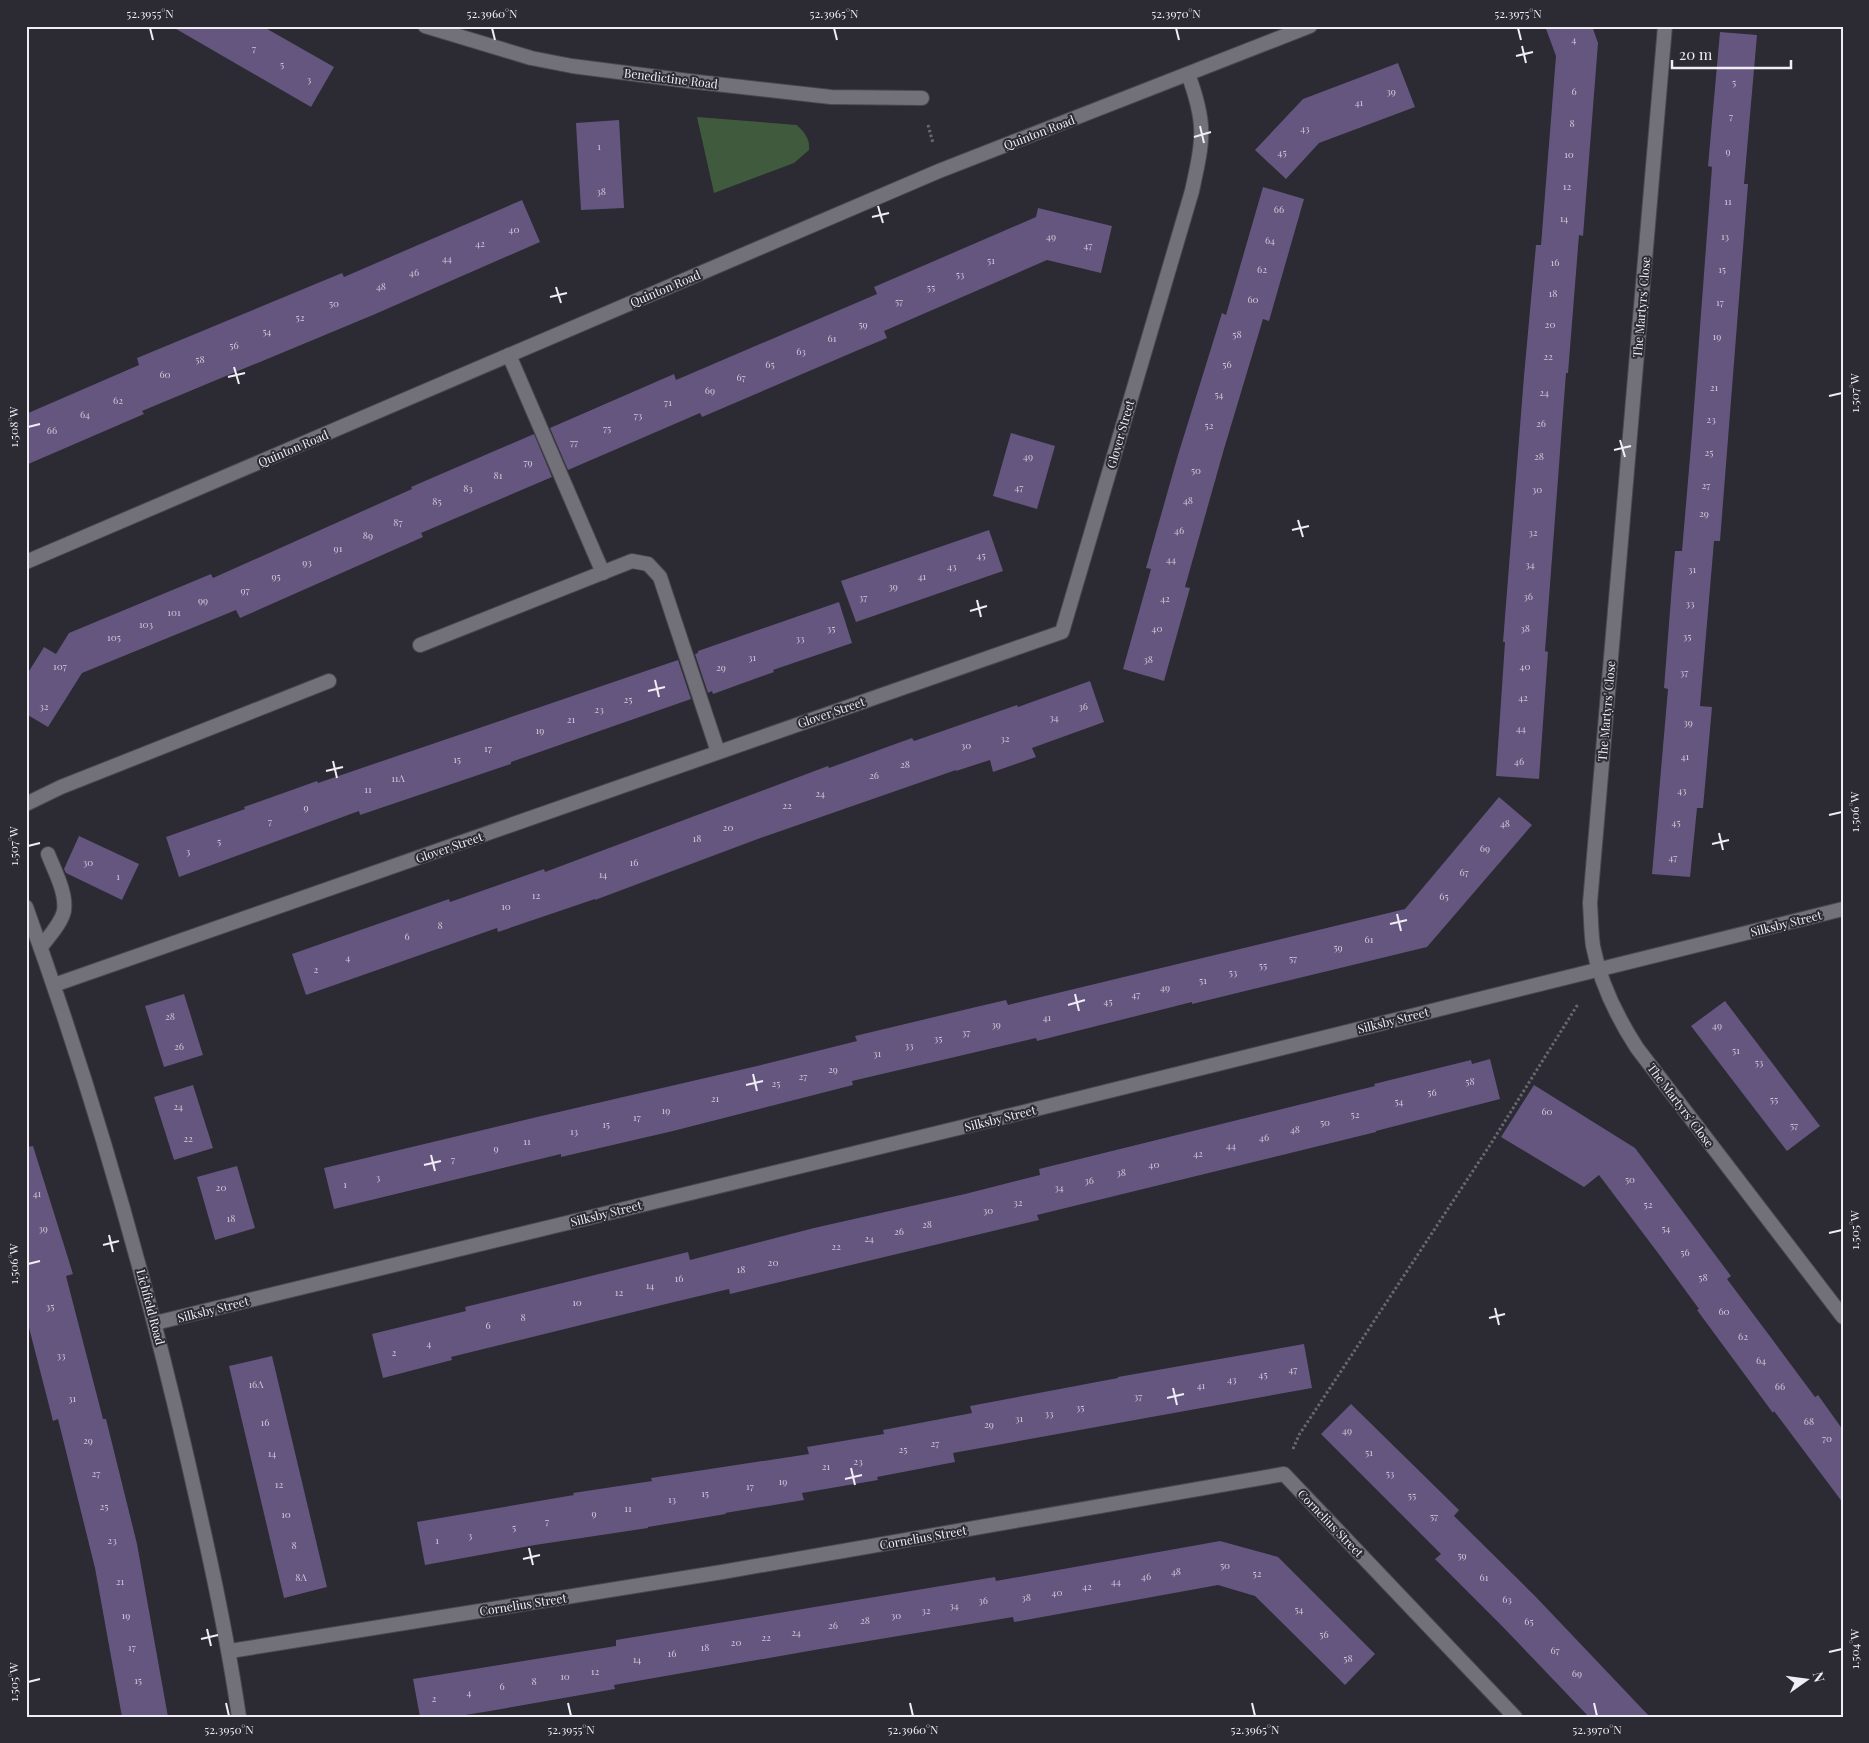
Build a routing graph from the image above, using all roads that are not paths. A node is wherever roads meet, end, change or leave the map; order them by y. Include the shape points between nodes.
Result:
1 (425, 26) edge
2 (1310, 26) edge
3 (1665, 26) edge
4 (1188, 74) junction
5 (922, 98) road end
6 (508, 355) junction
7 (26, 562) edge
8 (603, 573) junction
9 (420, 645) dead end
10 (328, 681) dead end
11 (718, 752) junction
12 (26, 804) edge
13 (48, 854) dead end
14 (26, 908) edge
15 (1843, 909) edge
16 (41, 947) junction
17 (1600, 969) junction
18 (54, 985) junction
19 (1843, 1317) edge
20 (156, 1323) junction
21 (230, 1651) junction
22 (239, 1717) edge
23 (1515, 1717) edge

1 - 5 street, Benedictine Road via 531,58 572,66 831,97
2 - 4 street, Quinton Road
3 - 17 street, The Martyrs' Close via 1590,904
4 - 6 street, Quinton Road via 939,171
4 - 11 street, Glover Street via 1202,127 1202,144 1192,191 1062,632
6 - 7 street, Quinton Road
6 - 8 street
8 - 9 street
8 - 11 street via 632,561 648,564 660,577
10 - 12 street via 61,787
11 - 18 street, Glover Street
13 - 16 street via 63,893 64,910 56,928
14 - 16 street, Lichfield Road
15 - 17 street, Silksby Street
16 - 18 street, Lichfield Road
17 - 19 street, The Martyrs' Close via 1615,1009 1637,1048
17 - 20 street, Silksby Street
18 - 20 street, Lichfield Road
20 - 21 street, Lichfield Road
21 - 22 street, Lichfield Road
21 - 23 street, Cornelius Street via 732,1571 1284,1474

